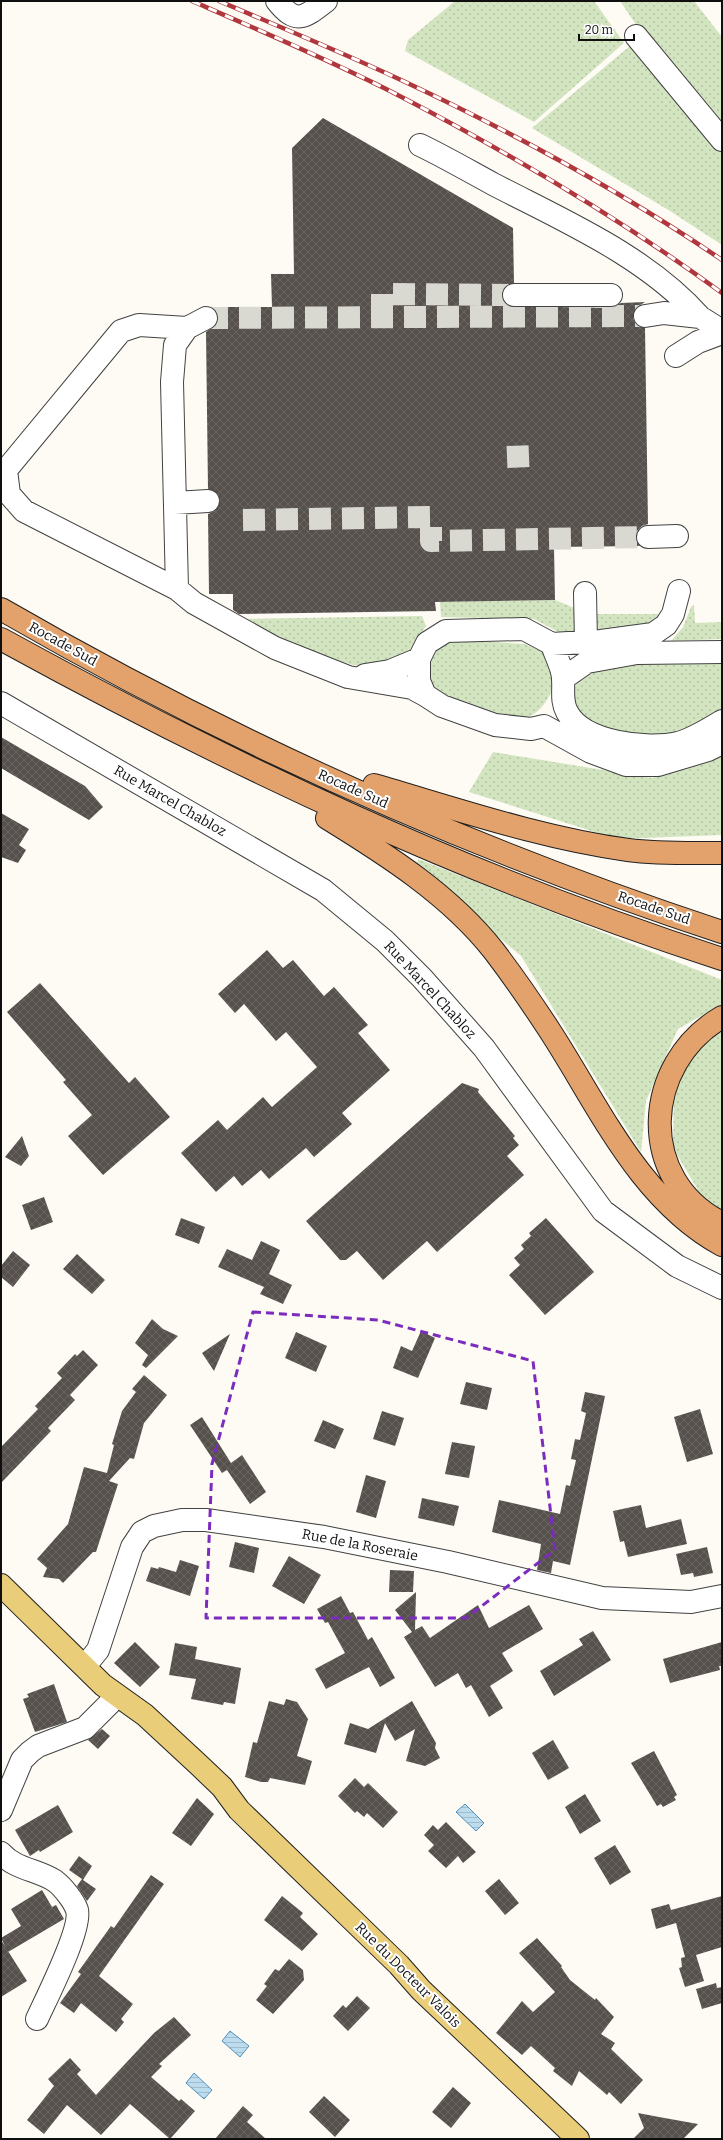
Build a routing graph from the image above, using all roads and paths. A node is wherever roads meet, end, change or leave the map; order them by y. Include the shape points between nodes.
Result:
1 (276, 1) edge
2 (326, 1) edge
3 (636, 36) dead end
4 (722, 140) edge
5 (420, 145) dead end
6 (514, 295) tunnel mouth
7 (611, 295) dead end
8 (645, 316) tunnel mouth
9 (700, 317) junction
10 (206, 318) tunnel mouth
11 (186, 328) junction
12 (722, 332) edge
13 (676, 356) dead end
14 (1, 497) edge
15 (208, 501) dead end
16 (175, 503) junction
17 (24, 511) junction
18 (677, 536) dead end
19 (648, 538) tunnel mouth
20 (177, 589) junction
21 (679, 591) dead end
22 (585, 593) dead end
23 (1, 609) edge
24 (1, 639) edge
25 (594, 642) junction
26 (552, 644) junction
27 (722, 652) edge
28 (637, 653) junction
29 (418, 659) junction
30 (348, 677) junction
31 (564, 678) junction
32 (425, 695) junction
33 (1, 703) edge
34 (722, 721) edge
35 (722, 743) edge
36 (297, 764) junction
37 (250, 769) junction
38 (722, 853) edge
39 (722, 932) edge
40 (722, 959) edge
41 (722, 1017) edge
42 (722, 1223) edge
43 (722, 1245) edge
44 (722, 1288) edge
45 (1, 1585) edge
46 (722, 1596) edge
47 (85, 1666) junction
48 (117, 1696) junction
49 (1, 1810) edge
50 (1, 1852) edge
51 (37, 2019) dead end
52 (578, 2139) edge

1 - 2 street via 288,14 299,17 310,14
3 - 4 street
5 - 9 street via 464,166 610,247 682,297
6 - 7 street
8 - 9 street via 664,313
9 - 12 street
10 - 11 street
11 - 16 street via 175,345 172,382
11 - 17 street via 139,325 121,331 6,470 9,494
12 - 13 street via 698,342
14 - 17 street
15 - 16 street
16 - 20 street
17 - 20 street
18 - 19 street
20 - 30 street via 194,603 275,648
21 - 25 street via 673,614 666,625 653,634
22 - 25 street
23 - 36 highway, Rocade Sud via 145,689
24 - 37 highway, Rocade Sud via 151,720
25 - 26 street
25 - 28 street
26 - 29 street via 524,629 446,631 427,644
26 - 31 street
27 - 28 street
28 - 31 street via 587,662
29 - 30 street via 390,671
29 - 32 street via 419,681
30 - 32 street via 412,688
31 - 34 street via 562,697 567,712 577,724 601,737 649,746 679,742
32 - 35 street via 442,706 495,725 531,729 544,726 591,752 626,765 658,765 708,750
33 - 44 street, Rue Marcel Chabloz via 316,886 334,899 385,941 422,978 484,1048 603,1211 677,1266
36 - 38 highway via 551,836 629,850
36 - 39 highway, Rocade Sud via 535,865
37 - 40 highway, Rocade Sud via 375,827 526,889 662,940
37 - 43 highway via 375,848 434,891 475,929 549,1028 604,1119 644,1178 689,1222
41 - 42 highway via 692,1039 674,1064 664,1089 660,1134 666,1158 678,1184 698,1208
45 - 47 main road, Rue du Docteur Valois
46 - 47 street, Rue de la Roseraie via 691,1602 602,1598 448,1562 324,1537 206,1520 182,1520 166,1522 142,1532 132,1547 98,1650
47 - 48 main road, Rue du Docteur Valois
48 - 49 street via 85,1728 38,1746 30,1752 22,1760
48 - 52 main road, Rue du Docteur Valois via 137,1723 190,1775 212,1795 239,1810 398,1964 421,1990
50 - 51 street via 9,1861 55,1881 77,1911 76,1928

